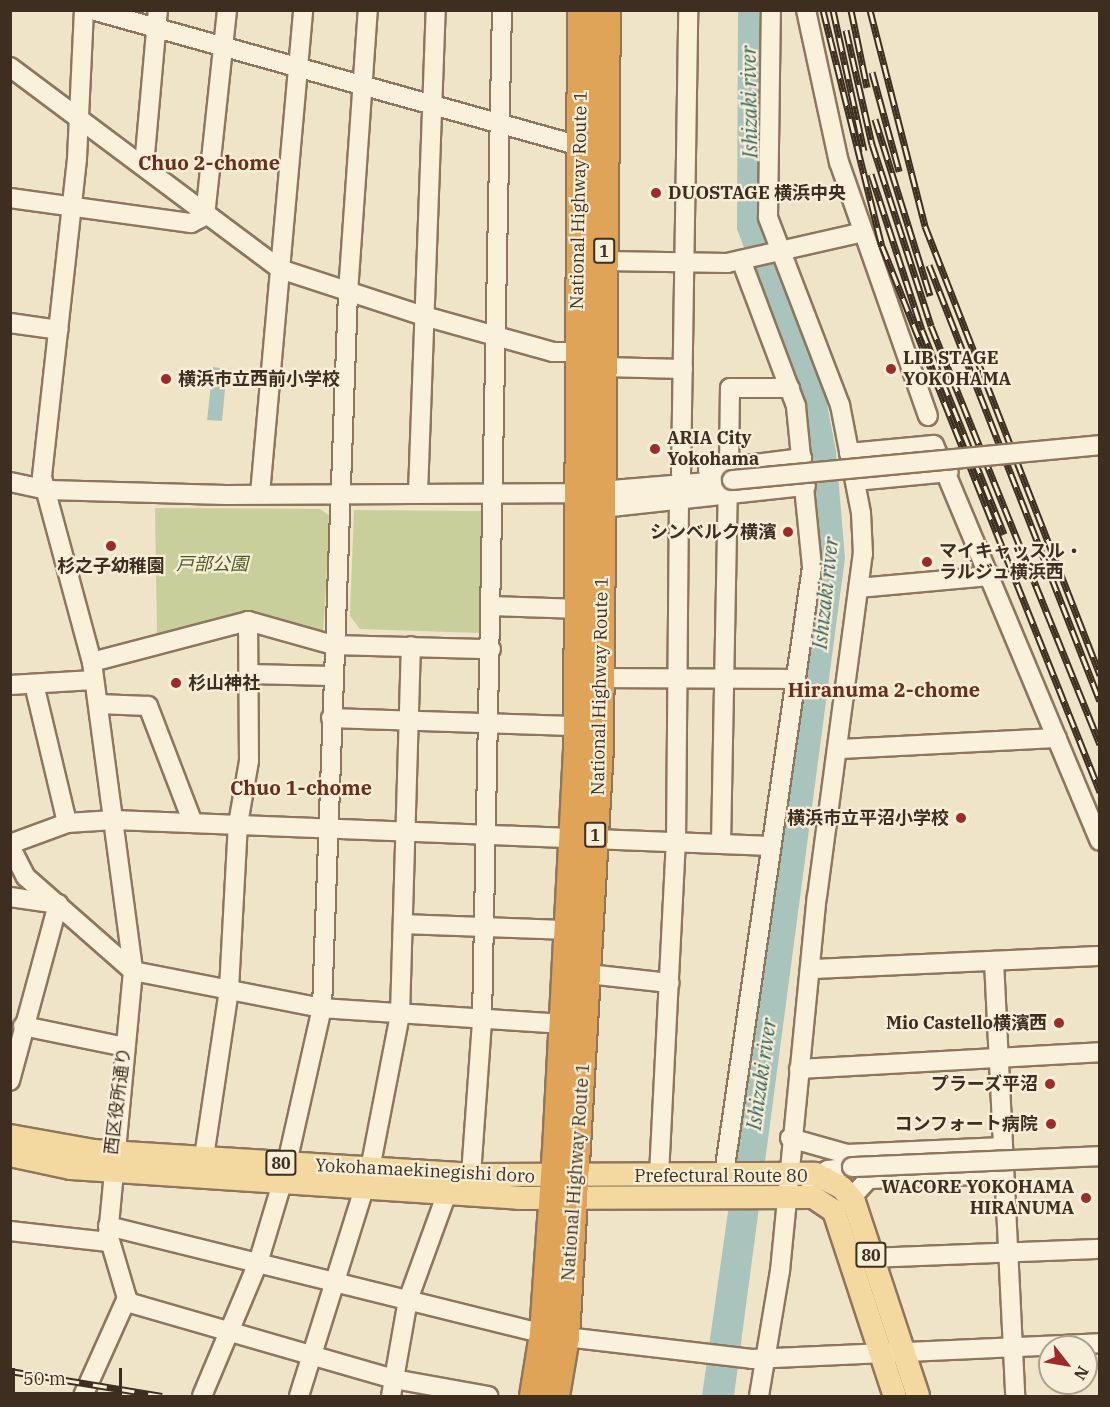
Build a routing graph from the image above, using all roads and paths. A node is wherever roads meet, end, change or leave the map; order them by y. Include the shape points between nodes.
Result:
1 (84, 10) edge
2 (92, 10) edge
3 (227, 10) edge
4 (303, 10) edge
5 (368, 10) edge
6 (436, 10) edge
7 (502, 10) edge
8 (581, 10) edge
9 (607, 10) edge
10 (687, 10) edge
11 (771, 10) edge
12 (806, 10) edge
13 (157, 19) edge
14 (224, 47) junction
15 (10, 67) edge
16 (298, 68) junction
17 (363, 87) junction
18 (429, 104) junction
19 (80, 118) junction
20 (500, 124) junction
21 (580, 146) junction
22 (144, 166) junction
23 (10, 198) edge
24 (72, 207) junction
25 (205, 216) junction
26 (864, 232) junction
27 (779, 252) junction
28 (744, 260) junction
29 (604, 261) junction
30 (684, 262) junction
31 (280, 269) junction
32 (348, 293) junction
33 (424, 316) junction
34 (10, 323) edge
35 (59, 330) junction
36 (498, 337) junction
37 (578, 352) junction
38 (603, 367) junction
39 (683, 369) junction
40 (790, 388) junction
41 (928, 416) dead end
42 (1100, 445) edge
43 (849, 468) junction
44 (806, 472) junction
45 (949, 472) junction
46 (681, 474) junction
47 (730, 481) junction
48 (10, 482) edge
49 (48, 490) junction
50 (495, 492) junction
51 (418, 493) junction
52 (576, 493) junction
53 (260, 494) junction
54 (340, 494) junction
55 (602, 494) junction
56 (679, 500) junction
57 (991, 576) junction
58 (859, 588) junction
59 (492, 606) junction
60 (579, 609) junction
61 (248, 621) junction
62 (333, 645) junction
63 (411, 646) junction
64 (491, 649) junction
65 (93, 671) junction
66 (249, 674) junction
67 (332, 676) junction
68 (602, 678) junction
69 (676, 679) junction
70 (727, 679) junction
71 (796, 680) junction
72 (34, 684) junction
73 (10, 685) edge
74 (98, 704) junction
75 (331, 718) junction
76 (409, 720) junction
77 (488, 723) junction
78 (578, 726) junction
79 (1057, 738) junction
80 (840, 749) junction
81 (114, 820) junction
82 (193, 823) junction
83 (67, 824) junction
84 (238, 825) junction
85 (328, 828) junction
86 (406, 831) junction
87 (486, 833) junction
88 (584, 837) junction
89 (1100, 841) edge
90 (676, 842) junction
91 (721, 844) junction
92 (10, 845) edge
93 (771, 846) junction
94 (10, 897) edge
95 (58, 904) junction
96 (403, 924) junction
97 (484, 927) junction
98 (568, 930) junction
99 (1100, 956) edge
100 (994, 961) junction
101 (812, 969) junction
102 (133, 971) junction
103 (588, 974) junction
104 (670, 983) junction
105 (229, 990) junction
106 (322, 1008) junction
107 (400, 1014) junction
108 (482, 1020) junction
109 (562, 1024) junction
110 (23, 1026) junction
111 (125, 1047) junction
112 (1100, 1053) edge
113 (999, 1058) junction
114 (799, 1070) junction
115 (10, 1081) edge
116 (10, 1136) edge
117 (790, 1138) junction
118 (1100, 1150) edge
119 (10, 1155) edge
120 (1100, 1156) edge
121 (204, 1157) junction
122 (849, 1160) junction
123 (1003, 1160) junction
124 (111, 1161) junction
125 (1100, 1161) edge
126 (284, 1173) junction
127 (471, 1174) junction
128 (815, 1174) junction
129 (659, 1175) junction
130 (367, 1178) junction
131 (725, 1181) junction
132 (779, 1183) junction
133 (564, 1188) junction
134 (447, 1193) junction
135 (851, 1198) junction
136 (10, 1231) edge
137 (108, 1234) junction
138 (1100, 1249) edge
139 (1007, 1253) junction
140 (872, 1258) junction
141 (258, 1263) junction
142 (334, 1282) junction
143 (408, 1300) junction
144 (127, 1302) junction
145 (230, 1331) junction
146 (555, 1335) junction
147 (1100, 1343) edge
148 (1012, 1348) junction
149 (904, 1355) junction
150 (312, 1356) junction
151 (882, 1356) junction
152 (765, 1359) junction
153 (392, 1388) edge
154 (83, 1396) edge
155 (202, 1396) edge
156 (299, 1396) edge
157 (488, 1396) edge
158 (533, 1396) edge
159 (556, 1396) edge
160 (759, 1396) edge
161 (895, 1396) edge
162 (918, 1396) edge
163 (1015, 1396) edge

1 - 19 street, 西区役所通り
2 - 13 street
3 - 14 street
4 - 16 street
5 - 17 street
6 - 18 street
7 - 20 street
8 - 21 highway, National Highway Route 1 / 1
9 - 29 highway, National Highway Route 1 / 1
10 - 30 street
11 - 27 street via 768,217
12 - 26 street via 838,162
13 - 14 street
13 - 22 street
14 - 16 street
14 - 25 street
15 - 19 street
16 - 17 street
16 - 31 street
17 - 18 street
17 - 32 street
18 - 20 street
18 - 33 street
19 - 22 street
19 - 24 street, 西区役所通り
20 - 21 street
20 - 36 street
21 - 37 highway, National Highway Route 1 / 1
22 - 25 street
23 - 24 street
24 - 25 street via 191,224
24 - 35 street, 西区役所通り
25 - 31 street
26 - 27 street
26 - 41 street
27 - 28 street
27 - 43 street via 826,363
28 - 30 street
28 - 40 street
29 - 30 street
29 - 38 highway, National Highway Route 1 / 1
30 - 39 street
31 - 32 street
31 - 53 street
32 - 33 street
32 - 54 street
33 - 36 street
33 - 51 street
34 - 35 street
35 - 49 street, 西区役所通り via 42,477
36 - 37 street via 553,352
36 - 50 street
37 - 52 highway, National Highway Route 1 / 1
38 - 39 street
38 - 55 highway, National Highway Route 1 / 1
39 - 46 street
40 - 44 street
40 - 47 street via 730,388
42 - 47 street, bridge
43 - 44 street, bridge
43 - 45 street
43 - 45 street via 934,445
43 - 58 street via 863,554
44 - 47 street
44 - 47 street
44 - 71 street via 812,567
45 - 57 street
46 - 47 street
46 - 55 street
47 - 55 street
47 - 56 street
47 - 70 street
48 - 49 street
49 - 53 street
49 - 65 street, 西区役所通り
50 - 51 street
50 - 52 street
50 - 59 street
51 - 54 street
52 - 55 street
52 - 60 highway, National Highway Route 1 / 1
53 - 54 street
54 - 62 street
55 - 56 street
55 - 68 highway, National Highway Route 1 / 1
56 - 69 street
57 - 58 street
57 - 79 street
58 - 80 street
59 - 60 street
59 - 64 street
60 - 78 highway, National Highway Route 1 / 1
61 - 62 street
61 - 65 street
61 - 66 street
62 - 63 street
62 - 67 street
63 - 64 street
63 - 76 street
64 - 77 street
65 - 72 street
65 - 74 street, 西区役所通り
66 - 67 street
66 - 84 street via 249,761
67 - 75 street
68 - 69 street
68 - 88 highway, National Highway Route 1 / 1
69 - 70 street
69 - 90 street
70 - 71 street
70 - 91 street
71 - 93 street
72 - 73 street
72 - 83 street
74 - 81 street, 西区役所通り
74 - 82 street via 148,706
75 - 76 street
75 - 85 street
76 - 77 street
76 - 86 street
77 - 78 street
77 - 87 street
78 - 88 highway, National Highway Route 1 / 1
79 - 80 street
79 - 89 street
80 - 101 street via 826,819
81 - 82 street
81 - 83 street
81 - 102 street, 西区役所通り
82 - 84 street
83 - 92 street
84 - 85 street
84 - 105 street
85 - 86 street
85 - 106 street
86 - 87 street
86 - 96 street
87 - 88 street
87 - 97 street
88 - 90 street
88 - 98 highway, National Highway Route 1 / 1
88 - 103 highway, National Highway Route 1 / 1
90 - 91 street
90 - 104 street
91 - 93 street
92 - 95 street via 26,877
93 - 131 street
94 - 95 street
95 - 102 street
95 - 110 street
96 - 97 street
96 - 107 street
97 - 98 street
97 - 108 street
98 - 109 highway, National Highway Route 1 / 1
99 - 100 street
100 - 101 street
100 - 113 street
101 - 114 street
102 - 105 street
102 - 111 street, 西区役所通り
103 - 104 street
103 - 133 highway, National Highway Route 1 / 1
104 - 129 street
105 - 106 street
105 - 121 street
106 - 107 street
106 - 126 street
107 - 108 street
107 - 130 street
108 - 109 street
108 - 127 street
109 - 133 highway, National Highway Route 1 / 1
110 - 111 street
110 - 115 street
111 - 124 street, 西区役所通り
112 - 113 street
113 - 114 street
113 - 123 street
114 - 117 street
116 - 124 main road, Yokohamaekinegishi doro / 80
117 - 122 street
117 - 132 street
118 - 123 street
119 - 124 main road, Yokohamaekinegishi doro / 80
120 - 122 street, bridge
121 - 124 main road, Yokohamaekinegishi doro / 80
121 - 126 main road, Yokohamaekinegishi doro / 80
122 - 123 street
122 - 128 street
123 - 125 street
123 - 135 street via 869,1179
123 - 139 street
124 - 126 main road, Yokohamaekinegishi doro / 80
124 - 137 street, 西区役所通り
126 - 130 main road, Yokohamaekinegishi doro / 80
126 - 141 street
127 - 130 main road, Yokohamaekinegishi doro / 80
127 - 133 main road, Yokohamaekinegishi doro / 80
128 - 132 main road, Prefectural Route 80 / 80
128 - 135 main road, Prefectural Route 80
129 - 131 main road, Prefectural Route 80 / 80
129 - 133 main road, Prefectural Route 80 / 80
130 - 134 main road, Yokohamaekinegishi doro / 80
130 - 142 street
131 - 132 main road, Prefectural Route 80 / 80
131 - 133 main road, Prefectural Route 80 / 80
132 - 151 main road, Prefectural Route 80 / 80 via 834,1211
132 - 152 street
133 - 134 main road, Yokohamaekinegishi doro / 80
133 - 146 highway, National Highway Route 1 / 1
134 - 143 street
135 - 140 main road, 80
136 - 137 street
137 - 141 street
137 - 144 street, 西区役所通り
138 - 139 street
139 - 140 street
139 - 148 street
140 - 149 main road, 80
141 - 142 street
141 - 145 street
142 - 143 street
142 - 150 street
143 - 146 street
143 - 153 street
144 - 145 street
144 - 154 street
145 - 150 street
145 - 155 street
146 - 152 street via 701,1355
146 - 158 highway, National Highway Route 1 / 1
146 - 159 highway, National Highway Route 1 / 1
147 - 148 street
148 - 149 street
148 - 163 street
149 - 151 street
149 - 162 main road, 80
150 - 153 street
150 - 156 street
151 - 152 street
151 - 161 main road, Prefectural Route 80 / 80
152 - 160 street
153 - 157 street

